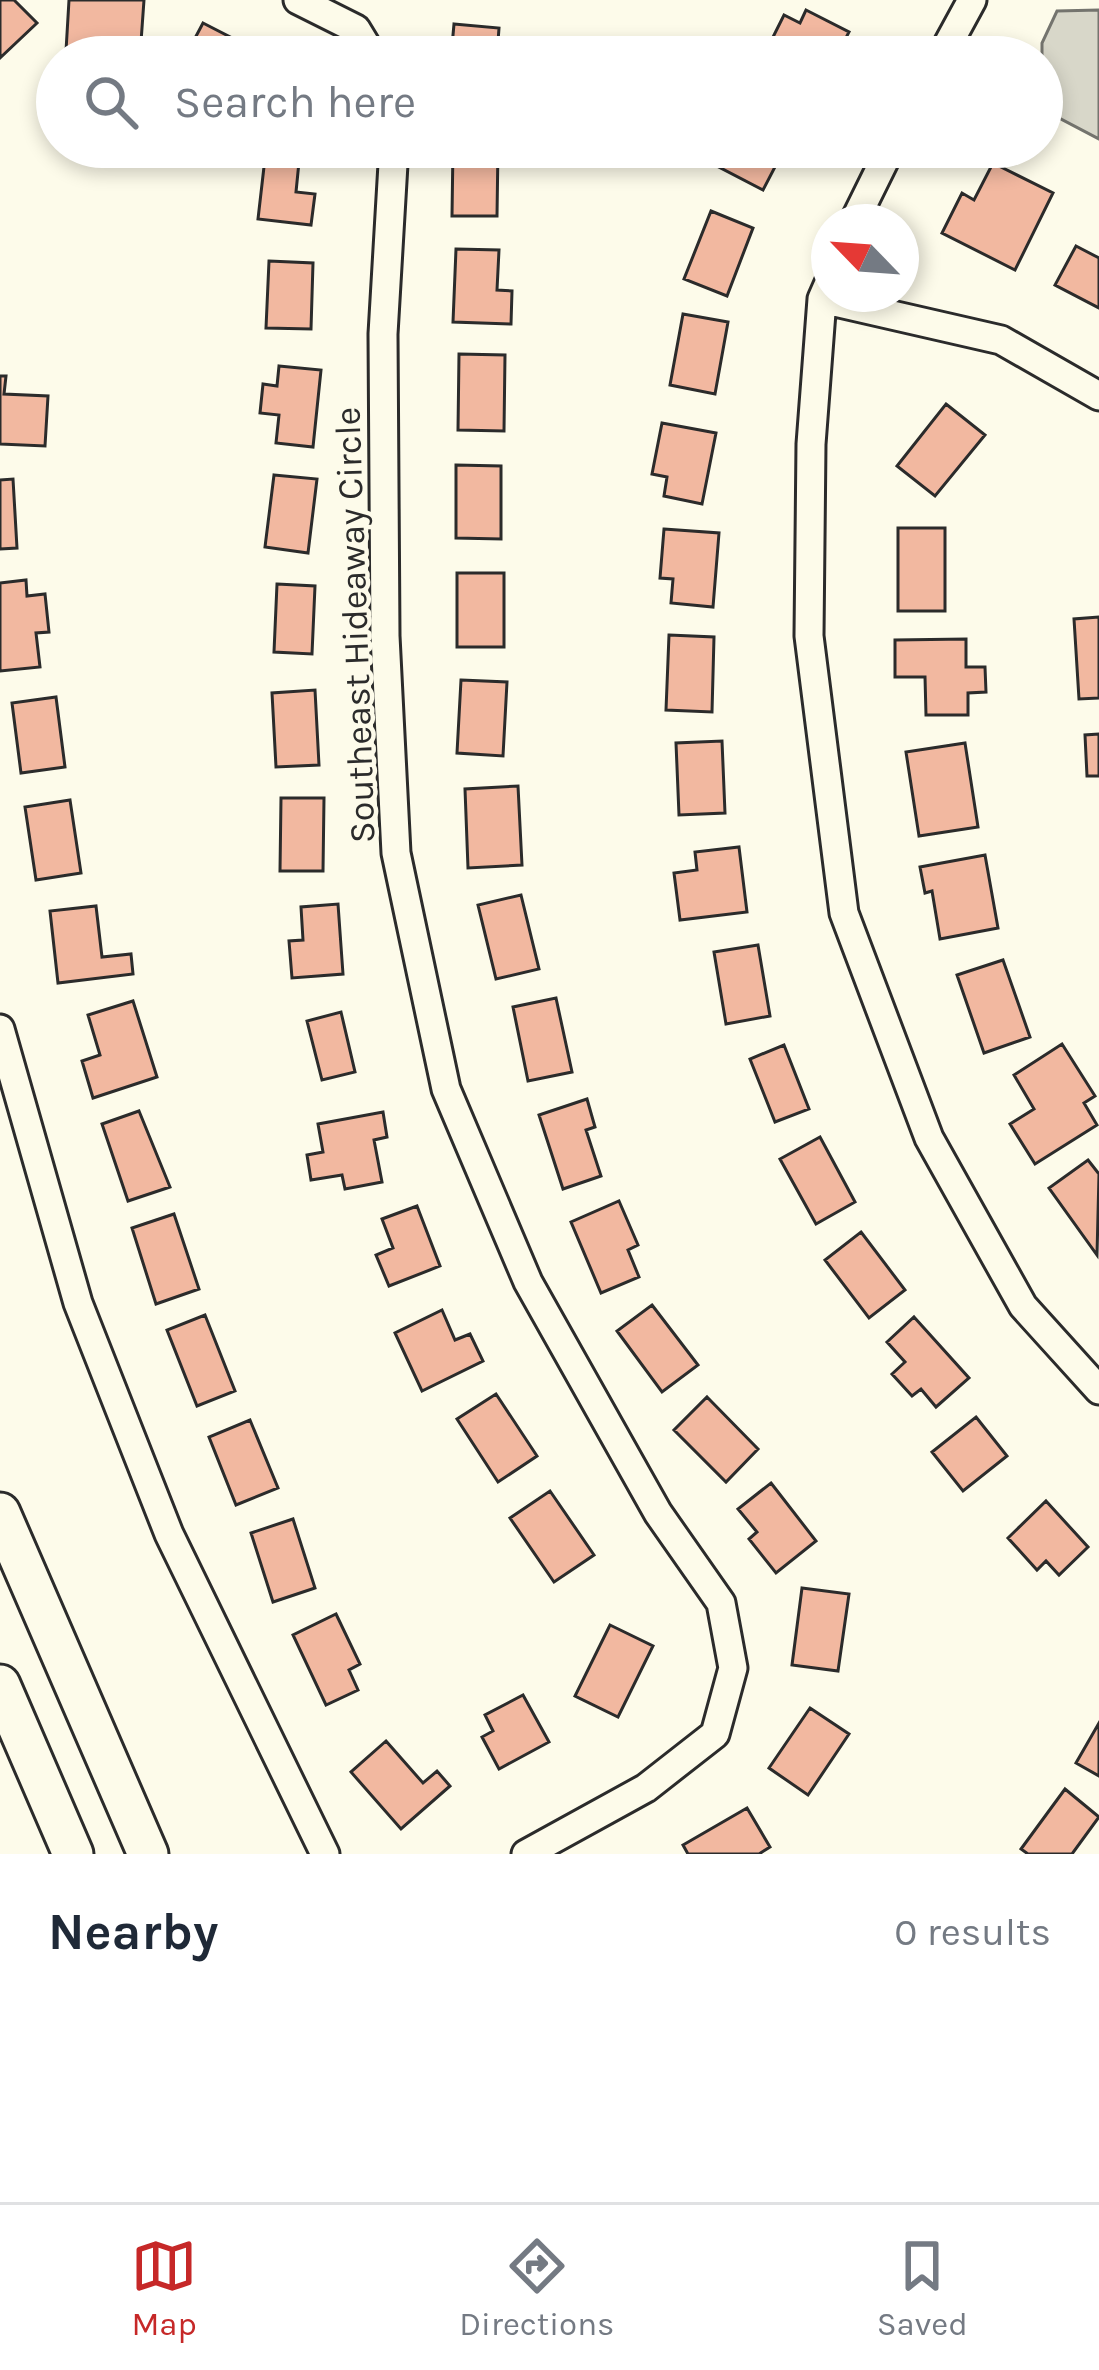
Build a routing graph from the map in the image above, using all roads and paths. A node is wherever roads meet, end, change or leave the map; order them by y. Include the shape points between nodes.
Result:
1 (298, 0) edge
2 (972, 0) edge
3 (360, 36) edge
4 (952, 36) edge
5 (393, 168) edge
6 (881, 168) edge
7 (863, 204) edge
8 (824, 312) edge
9 (901, 312) edge
10 (1099, 396) edge
11 (0, 1029) edge
12 (1099, 1390) edge
13 (0, 1513) edge
14 (0, 1685) edge
15 (73, 1854) edge
16 (148, 1854) edge
17 (325, 1854) edge
18 (526, 1854) edge

1 - 3 street
2 - 4 street
5 - 18 street, Southeast Hideaway Circle via 383,357 396,853 446,1088 528,1282 658,1513 722,1603 733,1667 715,1734 646,1788
6 - 7 street
8 - 12 street via 809,636 844,913 928,1138 1023,1306
9 - 10 street via 1001,340
11 - 17 street via 79,1303 169,1534
13 - 16 main road
14 - 15 main road

